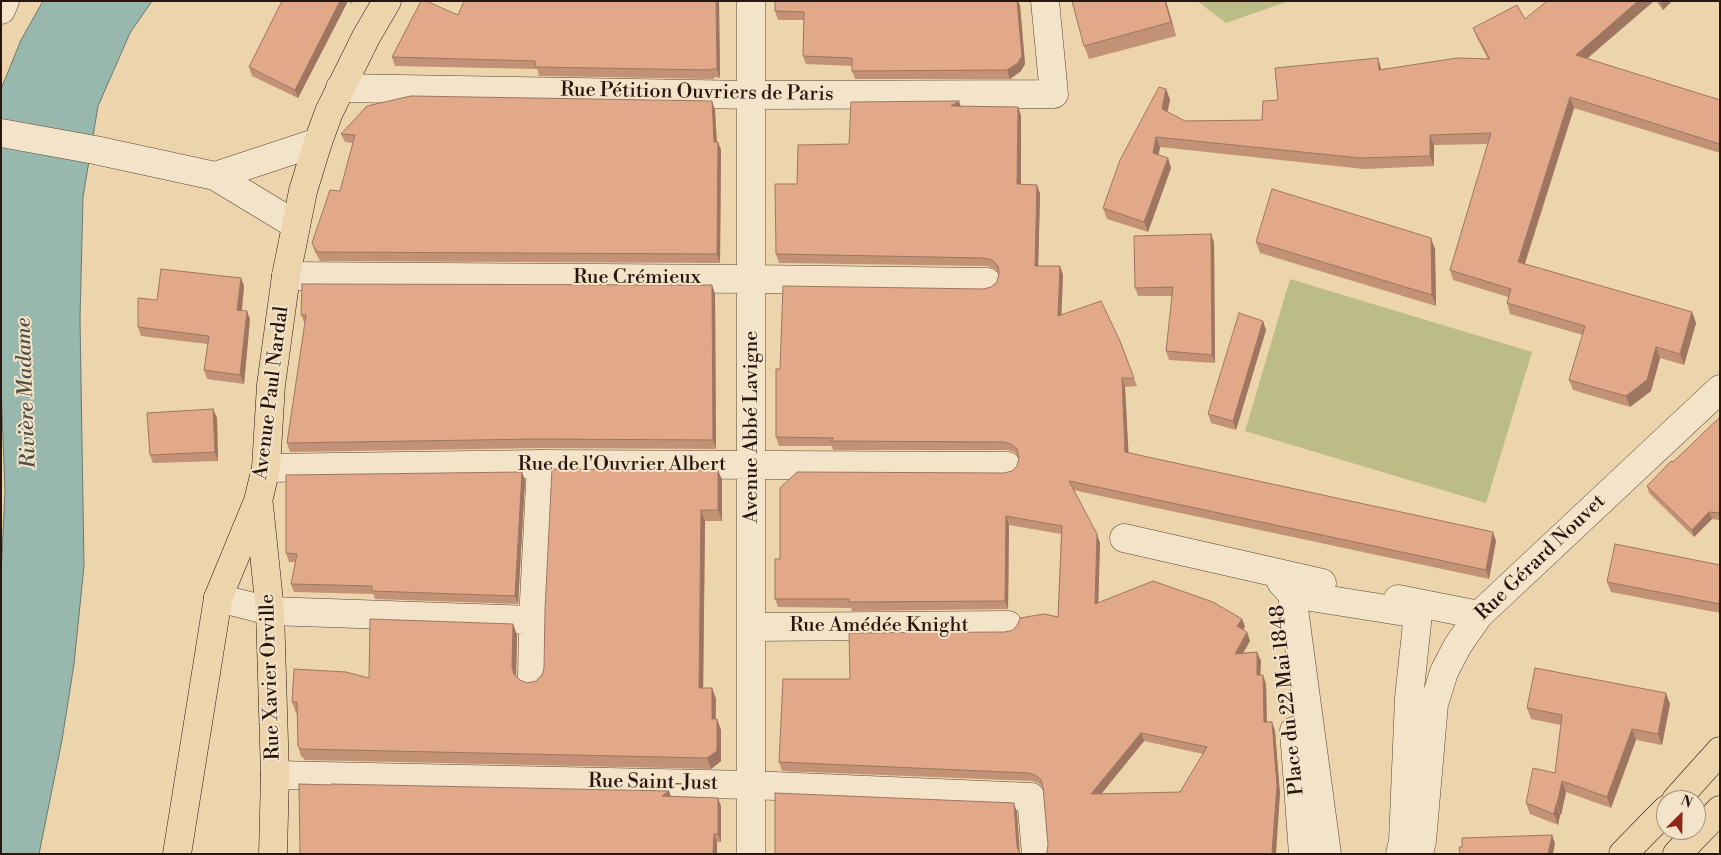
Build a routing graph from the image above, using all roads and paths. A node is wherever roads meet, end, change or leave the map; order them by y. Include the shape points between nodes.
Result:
1 (5, 1) edge
2 (387, 1) edge
3 (751, 1) edge
4 (1045, 1) edge
5 (1, 10) edge
6 (340, 88) junction
7 (752, 95) junction
8 (1, 133) edge
9 (318, 142) junction
10 (215, 176) junction
11 (296, 225) junction
12 (286, 276) junction
13 (752, 279) junction
14 (987, 282) dead end
15 (1720, 389) edge
16 (541, 464) junction
17 (752, 464) junction
18 (1007, 466) dead end
19 (266, 468) junction
20 (258, 501) junction
21 (1124, 538) dead end
22 (1274, 573) junction
23 (1292, 594) junction
24 (218, 598) junction
25 (270, 611) junction
26 (1418, 614) junction
27 (1479, 615) junction
28 (533, 620) junction
29 (1008, 625) dead end
30 (751, 626) junction
31 (532, 678) dead end
32 (1421, 701) junction
33 (1720, 751) edge
34 (275, 775) junction
35 (751, 785) junction
36 (1685, 790) edge
37 (1720, 810) edge
38 (1656, 820) edge
39 (1411, 847) edge
40 (177, 854) edge
41 (274, 854) edge
42 (751, 854) edge
43 (1036, 854) edge
44 (1303, 854) edge
45 (1327, 854) edge
46 (1623, 854) edge
47 (1677, 854) edge

1 - 5 street
2 - 6 main road, Avenue Paul Nardal
3 - 7 street, Avenue Abbé Lavigne
4 - 7 street, Rue Pétition Ouvriers de Paris via 1054,94
6 - 7 street, Rue Pétition Ouvriers de Paris
6 - 9 main road, Avenue Paul Nardal
7 - 13 street, Avenue Abbé Lavigne
8 - 10 street
9 - 10 street
9 - 11 main road, Avenue Paul Nardal
10 - 11 street
11 - 12 main road, Avenue Paul Nardal
12 - 13 street, Rue Crémieux
12 - 19 main road, Avenue Paul Nardal via 271,385
13 - 14 street, Rue Crémieux
13 - 17 street, Avenue Abbé Lavigne
15 - 27 street, Rue Gérard Nouvet
16 - 17 street, Rue de l'Ouvrier Albert
16 - 19 street, Rue de l'Ouvrier Albert
16 - 28 street
17 - 18 street, Rue de l'Ouvrier Albert
17 - 30 street, Avenue Abbé Lavigne
19 - 20 main road, Avenue Paul Nardal
20 - 24 main road, Avenue Paul Nardal
20 - 25 main road, Rue Xavier Orville
21 - 22 street
22 - 23 street, Place du 22 Mai 1848
22 - 27 street
22 - 44 street, Place du 22 Mai 1848 via 1294,727
23 - 26 street, Place du 22 Mai 1848
23 - 45 street, Place du 22 Mai 1848
24 - 25 street
24 - 40 main road, Avenue Paul Nardal
25 - 28 street
25 - 34 main road, Rue Xavier Orville
26 - 27 street, Place du 22 Mai 1848
26 - 32 street
27 - 32 street, Rue Gérard Nouvet via 1458,644 1444,672
28 - 31 street
29 - 30 street, Rue Amédée Knight
30 - 35 street, Avenue Abbé Lavigne
32 - 39 street
33 - 36 main road
34 - 35 street, Rue Saint-Just
34 - 41 main road, Rue Xavier Orville
35 - 42 street, Avenue Abbé Lavigne
35 - 43 street, Rue Saint-Just via 1031,797
37 - 47 main road
38 - 46 main road

